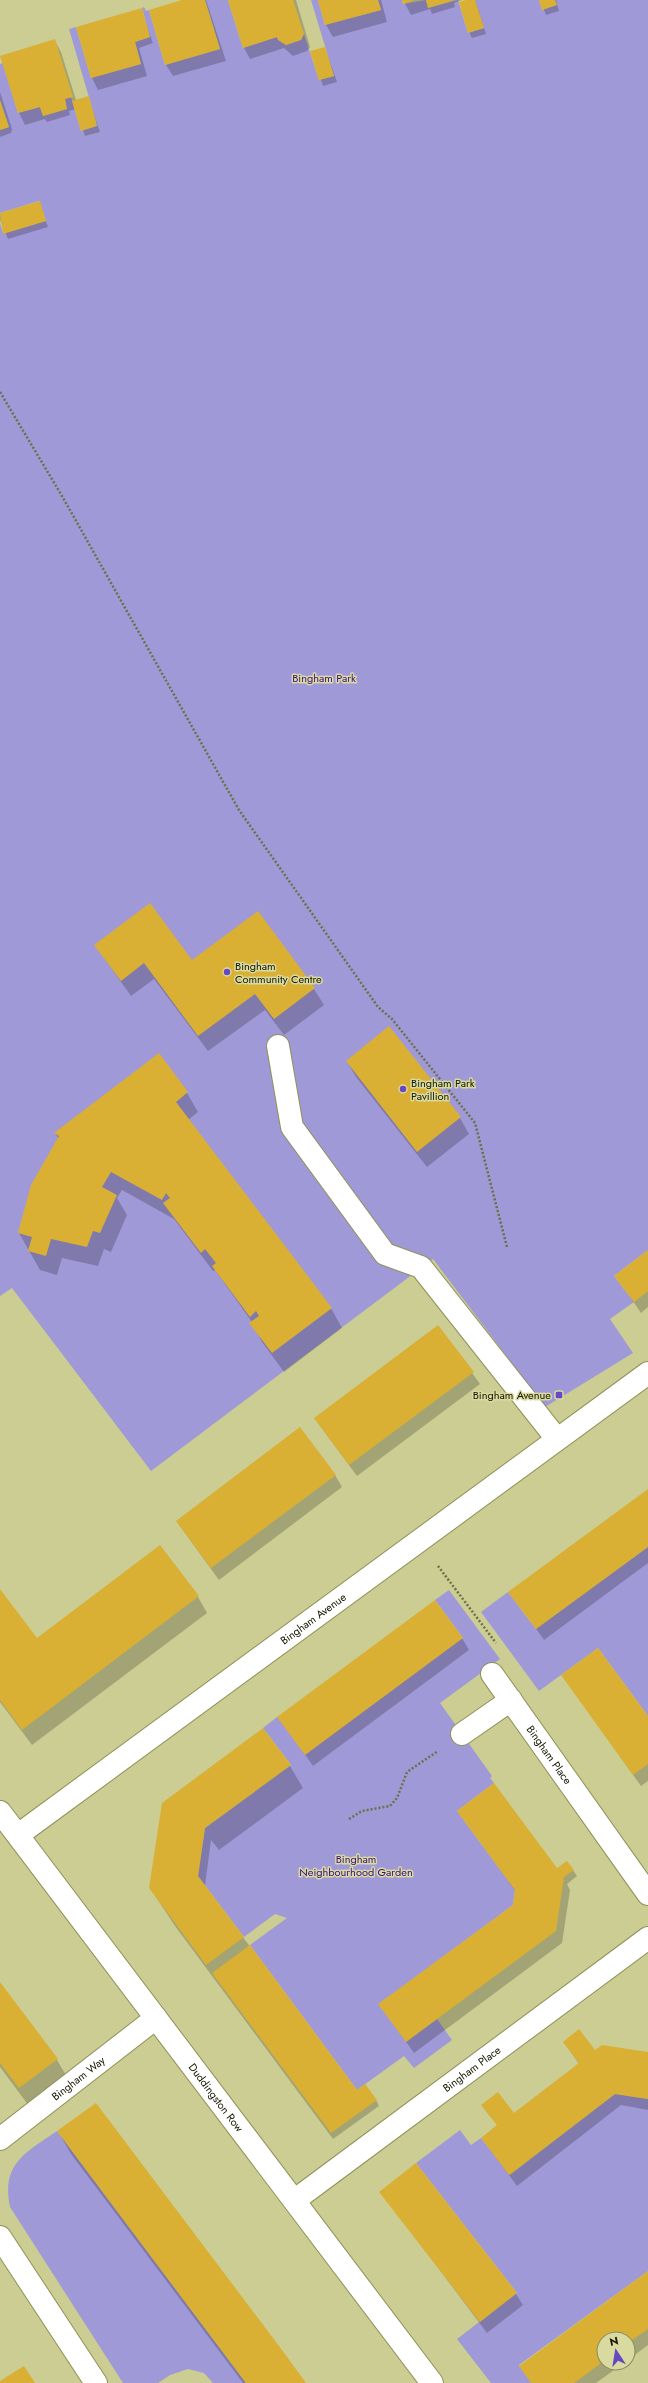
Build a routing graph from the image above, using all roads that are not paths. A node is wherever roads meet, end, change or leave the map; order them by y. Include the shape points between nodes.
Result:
1 (278, 1046) dead end
2 (648, 1373) edge
3 (557, 1439) junction
4 (492, 1674) road end
5 (511, 1700) junction
6 (462, 1734) road end
7 (0, 1812) edge
8 (18, 1835) junction
9 (648, 1894) edge
10 (648, 1938) edge
11 (156, 2018) junction
12 (0, 2139) edge
13 (295, 2200) junction
14 (0, 2237) edge
15 (96, 2383) edge
16 (432, 2383) edge

1 - 3 street via 292,1127 385,1254 421,1267
2 - 3 street, Bingham Avenue
3 - 8 street, Bingham Avenue
4 - 5 street, Bingham Place
5 - 6 street
5 - 9 street, Bingham Place
7 - 8 street, Duddingston Row
8 - 11 street, Duddingston Row
10 - 13 street, Bingham Place
11 - 12 street, Bingham Way
11 - 13 street, Duddingston Row
13 - 16 street, Duddingston Row
14 - 15 street

